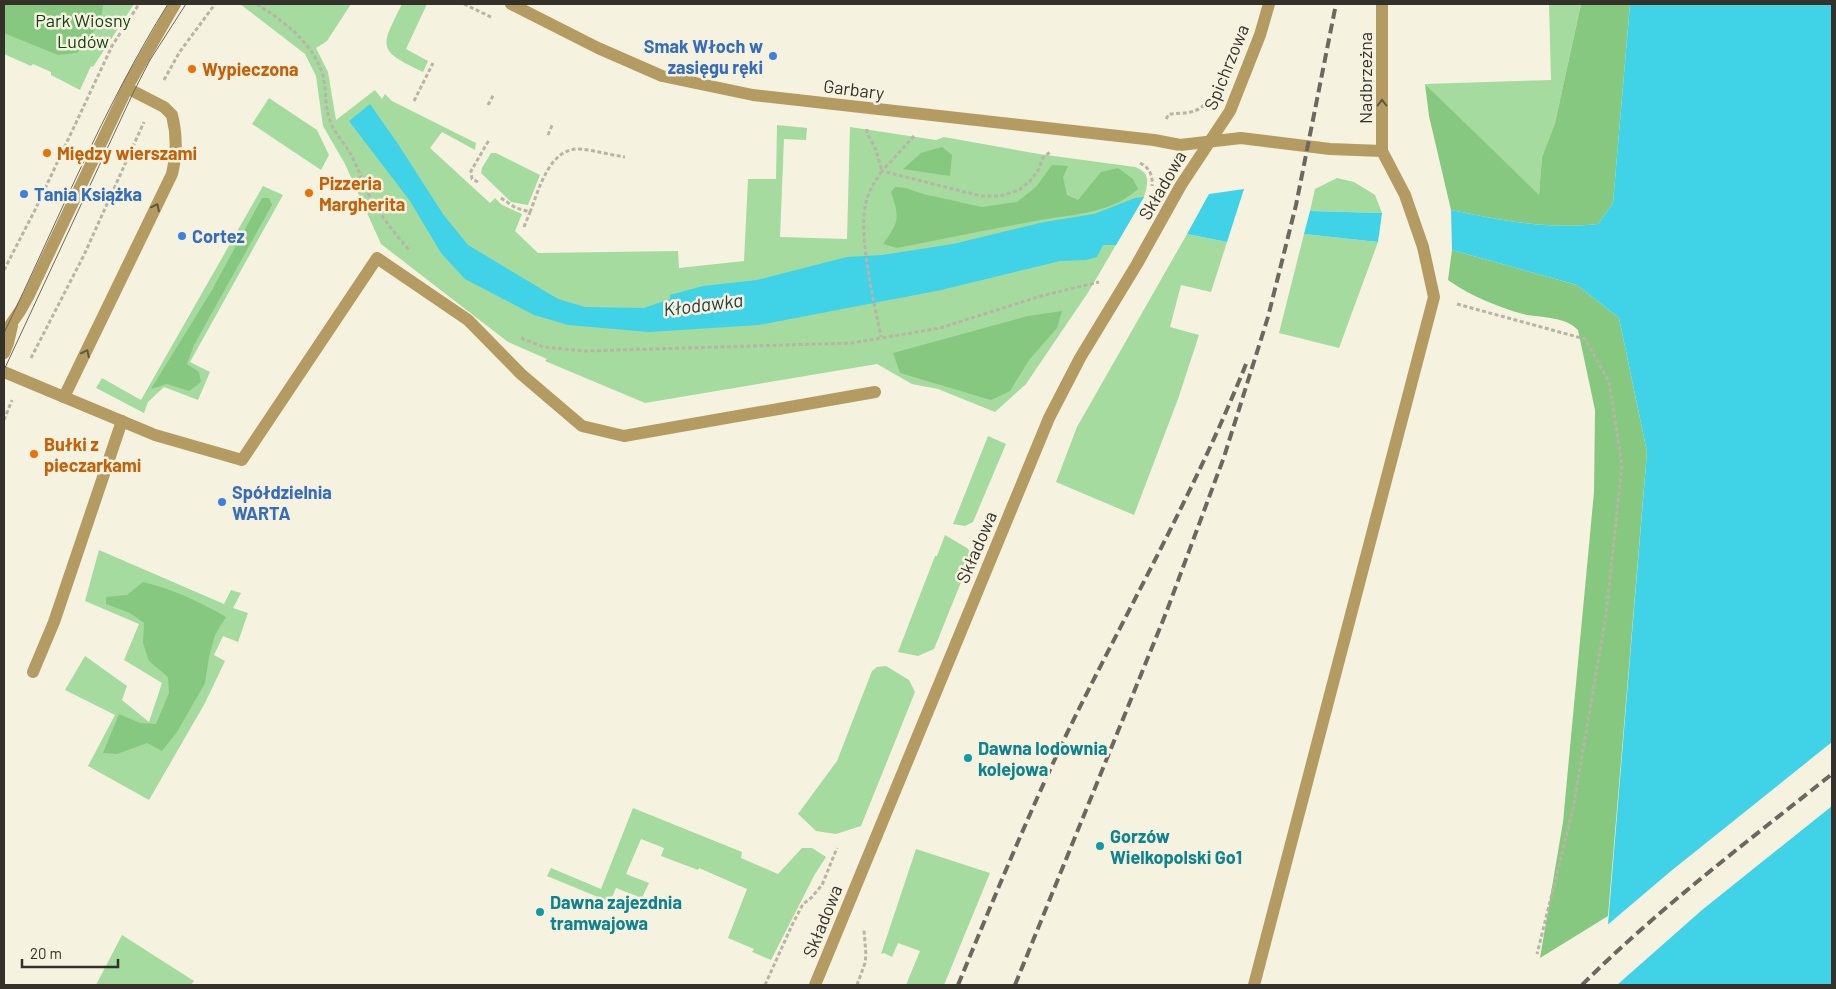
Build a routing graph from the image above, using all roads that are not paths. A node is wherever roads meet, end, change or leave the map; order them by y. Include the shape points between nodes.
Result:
1 (175, 4) edge
2 (511, 4) edge
3 (1269, 4) edge
4 (1382, 4) edge
5 (127, 88) junction
6 (1210, 142) junction
7 (1382, 152) junction
8 (12, 323) junction
9 (4, 334) edge
10 (4, 353) edge
11 (4, 372) edge
12 (875, 392) dead end
13 (64, 397) junction
14 (122, 421) junction
15 (33, 672) dead end
16 (815, 985) edge
17 (1254, 985) edge

1 - 5 street
2 - 6 street, Garbary via 662,76 753,95 1180,145
3 - 6 street, Spichrzowa via 1234,103
7 -> 4 street, Nadbrzeżna
5 - 8 street via 34,286
13 -> 5 street via 172,174 176,144 172,115 154,101
6 - 7 street, Garbary via 1241,138
6 - 16 street, Składowa via 1101,321 1041,436
7 - 17 street via 1405,195 1423,247 1434,297
8 - 9 street
8 - 10 street
11 - 13 street
12 - 14 street via 624,436 582,426 521,374 468,320 377,258 242,460 155,435
13 - 14 street
14 - 15 street via 54,622

